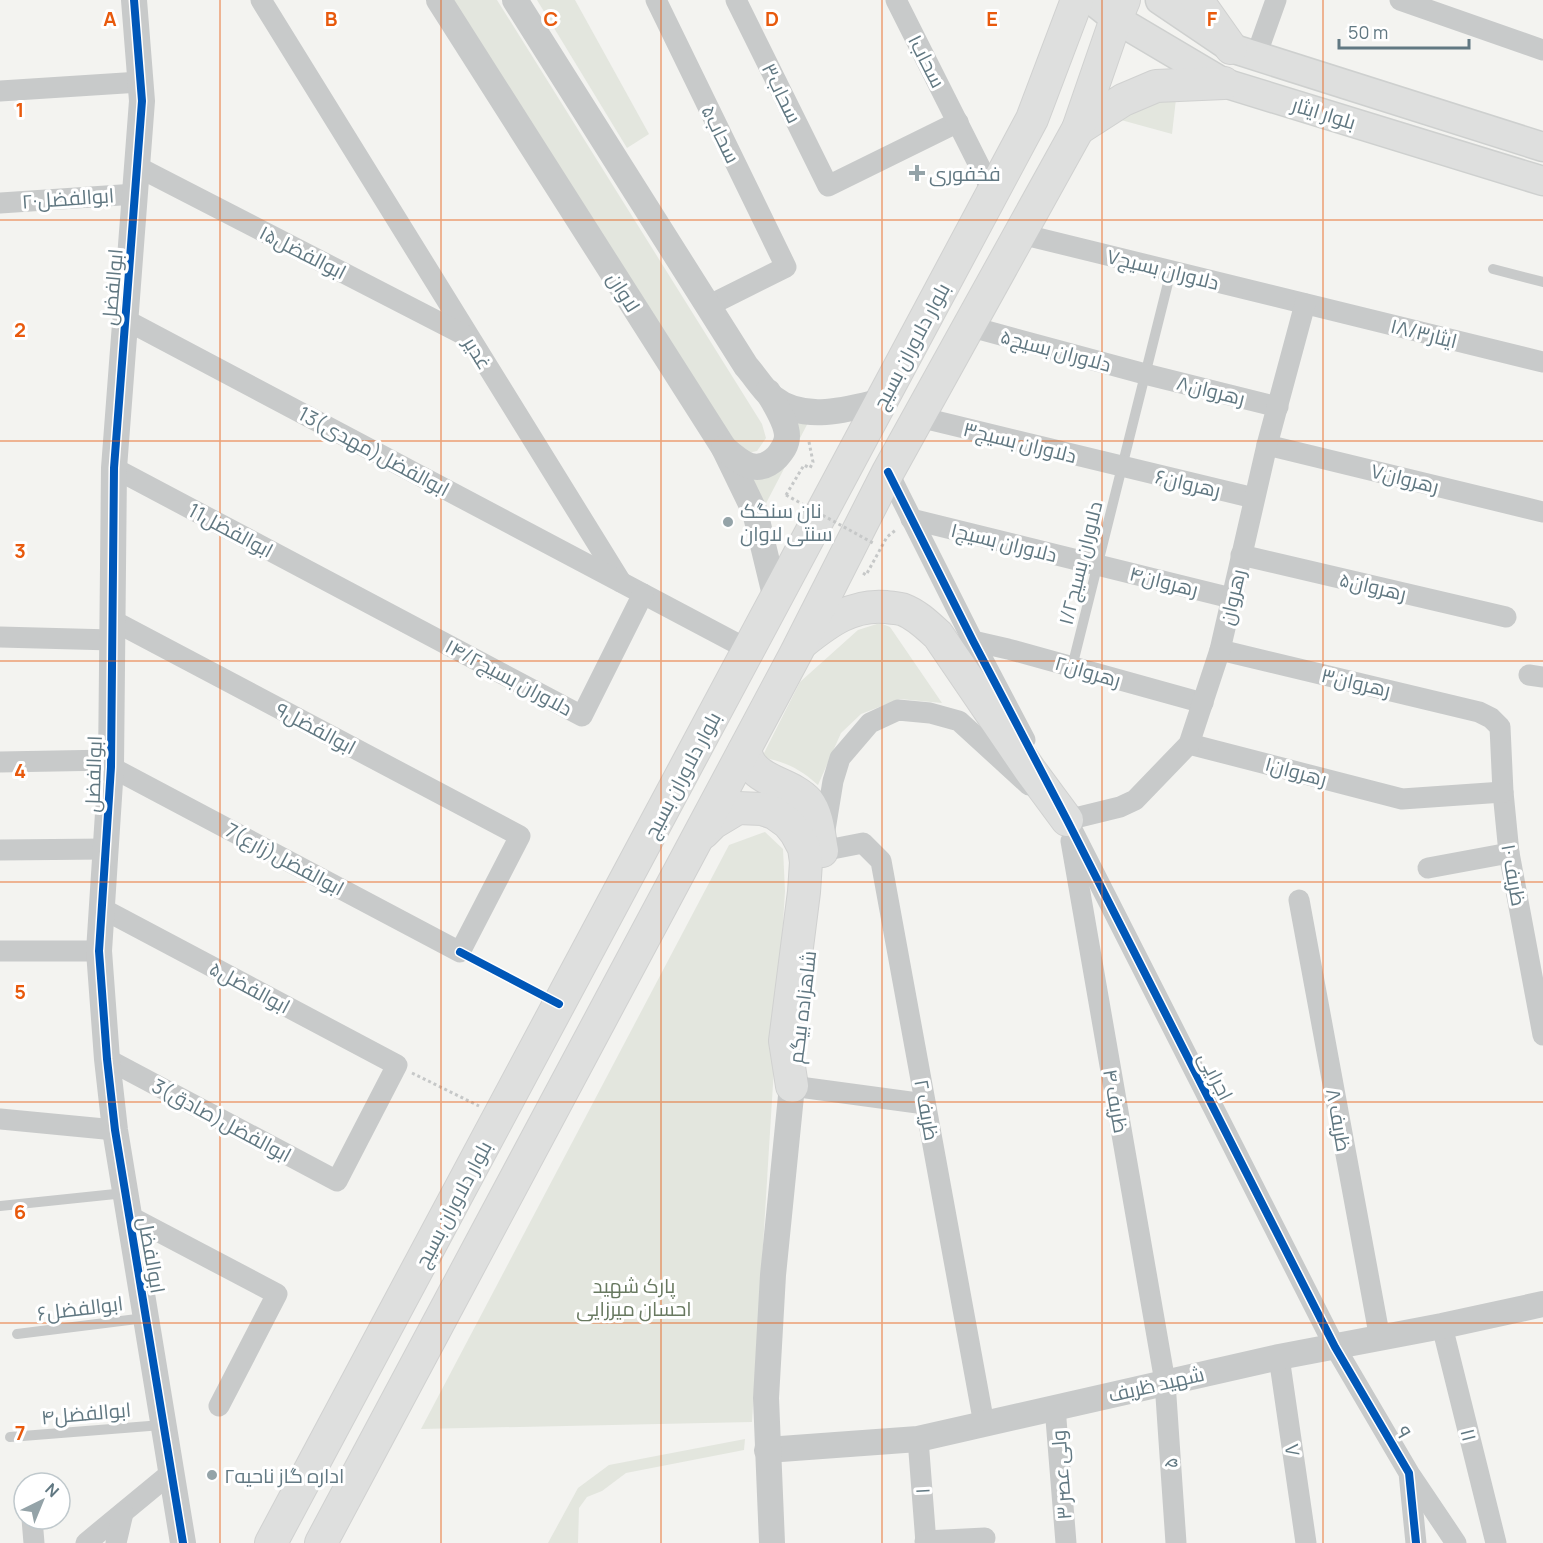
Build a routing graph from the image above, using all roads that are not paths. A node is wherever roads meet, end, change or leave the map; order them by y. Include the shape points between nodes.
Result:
1 (134, 0) edge
2 (439, 0) edge
3 (515, 0) edge
4 (656, 0) edge
5 (736, 0) edge
6 (896, 0) edge
7 (1055, 0) edge
8 (1077, 0) edge
9 (1160, 0) edge
10 (1197, 0) edge
11 (1276, 0) edge
12 (1400, 0) edge
13 (264, 1) edge
14 (1110, 6) edge
15 (1543, 50) edge
16 (1243, 52) junction
17 (140, 82) junction
18 (1224, 83) junction
19 (0, 91) edge
20 (1384, 97) junction
21 (1032, 119) junction
22 (958, 122) junction
23 (1375, 128) junction
24 (1078, 129) junction
25 (1543, 147) edge
26 (138, 167) junction
27 (1543, 181) edge
28 (993, 193) junction
29 (136, 194) junction
30 (0, 203) edge
31 (1021, 234) junction
32 (1493, 269) dead end
33 (1171, 271) junction
34 (1543, 282) edge
35 (1305, 304) junction
36 (708, 306) junction
37 (126, 320) junction
38 (968, 326) junction
39 (468, 337) junction
40 (1543, 362) edge
41 (1145, 374) junction
42 (768, 392) junction
43 (882, 401) junction
44 (1278, 406) junction
45 (918, 417) junction
46 (1267, 445) junction
47 (723, 448) junction
48 (1122, 467) junction
49 (114, 468) junction
50 (888, 472) junction
51 (1254, 498) junction
52 (1543, 512) edge
53 (911, 519) junction
54 (1241, 555) junction
55 (1097, 564) junction
56 (622, 583) junction
57 (348, 592) joint
58 (643, 594) junction
59 (1231, 598) junction
60 (776, 599) junction
61 (1506, 617) dead end
62 (112, 630) junction
63 (0, 637) edge
64 (973, 642) junction
65 (800, 645) junction
66 (748, 650) junction
67 (1220, 650) junction
68 (1072, 667) junction
69 (1203, 704) junction
70 (1491, 718) joint
71 (1189, 744) junction
72 (744, 751) junction
73 (0, 762) edge
74 (111, 763) junction
75 (1503, 792) junction
76 (1067, 820) junction
77 (696, 840) junction
78 (106, 849) junction
79 (0, 850) edge
80 (822, 851) junction
81 (1509, 853) junction
82 (1428, 867) dead end
83 (1299, 900) dead end
84 (103, 909) junction
85 (0, 951) edge
86 (99, 951) junction
87 (460, 952) joint
88 (1543, 1035) edge
89 (107, 1059) junction
90 (792, 1086) junction
91 (926, 1104) junction
92 (0, 1119) edge
93 (115, 1130) junction
94 (337, 1181) joint
95 (127, 1204) junction
96 (0, 1206) edge
97 (1543, 1304) edge
98 (146, 1318) junction
99 (1442, 1326) junction
100 (17, 1334) dead end
101 (1380, 1339) junction
102 (1335, 1347) junction
103 (1279, 1357) junction
104 (1164, 1383) junction
105 (351, 1394) junction
106 (219, 1406) dead end
107 (1055, 1407) junction
108 (390, 1415) junction
109 (984, 1424) junction
110 (164, 1425) junction
111 (10, 1437) dead end
112 (918, 1438) junction
113 (767, 1450) junction
114 (172, 1472) junction
115 (1409, 1473) junction
116 (123, 1512) junction
117 (985, 1538) dead end
118 (925, 1542) edge
119 (86, 1543) edge
120 (116, 1543) edge
121 (183, 1543) edge
122 (271, 1543) edge
123 (321, 1543) edge
124 (772, 1543) edge
125 (1066, 1543) edge
126 (1176, 1543) edge
127 (1306, 1543) edge
128 (1416, 1543) edge
129 (1456, 1543) edge
130 (1497, 1543) edge

1 - 17 street, ابوالفضل
2 - 47 street, لاوان
3 - 36 street
4 - 36 street, ۵سحاب via 786,267
5 - 22 street, ۳سحاب via 828,186
6 - 22 street, ۱سحاب
7 - 21 main road via 1055,24
8 - 21 main road, بلوار دلاوران بسیج
9 - 16 main road, بلوار ایثار
10 - 16 main road
11 - 16 street
12 - 15 street
13 - 39 street, غدیر
14 - 18 main road, بلوار ایثار
14 - 24 main road, بلوار دلاوران بسیج
16 - 20 main road, بلوار ایثار
17 - 19 street
17 - 26 street, ابوالفضل
18 - 23 main road, بلوار ایثار
18 - 24 main road via 1156,86 1123,100
20 - 23 main road
20 - 25 main road, بلوار ایثار
21 - 28 main road, بلوار دلاوران بسیج
22 - 28 street, ۱سحاب
23 - 27 main road, بلوار ایثار
24 - 31 main road, بلوار دلاوران بسیج
26 - 29 street, ابوالفضل
26 - 39 street, ابوالفضل۱۵
28 - 43 main road, بلوار دلاوران بسیج
29 - 30 street, ابوالفضل۲۰
29 - 37 street, ابوالفضل
31 - 33 street, دلاوران بسیج۷
31 - 38 main road, بلوار دلاوران بسیج
32 - 34 lane
33 - 35 street, دلاوران بسیج۷
33 - 41 lane, دلاوران بسیج۱/۲
35 - 40 street, ایثار۱۸/۳
35 - 44 street, رهروان
36 - 42 street via 746,366
37 - 49 street, ابوالفضل
37 - 56 street, 13ابوالفضل(مهدی)
38 - 41 street, دلاوران بسیج۵
38 - 45 main road, بلوار دلاوران بسیج
39 - 56 street, غدیر
41 - 44 street, رهروان۸
41 - 48 lane, دلاوران بسیج۱/۲
42 - 43 street via 774,399 801,411 838,411
42 - 47 street via 787,436 783,450 770,464 754,468
43 - 60 main road, بلوار دلاوران بسیج
44 - 46 street, رهروان
45 - 48 street, دلاوران بسیج۳
45 - 50 main road, بلوار دلاوران بسیج
46 - 51 street, رهروان
46 - 52 street, رهروان۷
47 - 60 street, لاوان via 755,512
48 - 51 street, رهروان۶
48 - 55 lane, دلاوران بسیج۱/۲
49 - 57 street, 11ابوالفضل
49 - 62 street, ابوالفضل
50 - 53 street, اجرایی
50 - 65 main road, بلوار دلاوران بسیج
51 - 54 street, رهروان
53 - 55 street, دلاوران بسیج۱
53 - 64 street, اجرایی
54 - 59 street, رهروان
54 - 61 street, رهروان۵
55 - 59 street, رهروان۴
55 - 68 lane, دلاوران بسیج۱/۲
56 - 58 street
57 - 58 street, ۱۴/۲دلاوران بسیج via 582,716
58 - 66 street
59 - 67 street, رهروان
60 - 66 main road, بلوار دلاوران بسیج
62 - 63 street
62 - 74 street, ابوالفضل
62 - 87 street, ابوالفضل۹ via 520,836
64 - 68 street, رهروان۲
64 - 76 street, اجرایی
65 - 72 main road, بلوار دلاوران بسیج
65 - 76 main road via 829,622 864,608 903,609 920,620 938,634
66 - 105 main road, بلوار دلاوران بسیج
67 - 69 street, رهروان
67 - 70 street, رهروان۳
68 - 69 street, رهروان۲
69 - 71 street, رهروان
70 - 75 street, ظریف ۱۰ via 1500,727
71 - 75 street, رهروان۱ via 1402,799
71 - 76 street, رهروان via 1135,800
72 - 77 main road, بلوار دلاوران بسیج
72 - 80 main road via 753,767 808,803
73 - 74 street
74 - 78 street, ابوالفضل
74 - 87 street, 7ابوالفضل(زارع)
75 - 81 street, ظریف ۱۰
76 - 80 street, شاهزاده بیگم via 959,721 898,710 870,723 840,759
76 - 102 street, اجرایی
76 - 104 street, ظریف ۴
77 - 90 main road via 730,812 750,808 774,813 788,823 804,848 804,892 785,1041
77 - 108 main road, بلوار دلاوران بسیج
78 - 79 street
78 - 84 street, ابوالفضل
80 - 90 street, شاهزاده بیگم
80 - 91 street, ظریف ۲ via 863,843 881,861
81 - 82 street
81 - 88 street, ظریف ۱۰
83 - 101 street, ظریف ۸
84 - 86 street, ابوالفضل
84 - 94 street, ابوالفضل۵ via 397,1065
85 - 86 street
86 - 89 street, ابوالفضل
89 - 93 street, ابوالفضل
89 - 94 street, 3ابوالفضل(صادق)
90 - 91 street
90 - 113 street, شاهزاده بیگم via 773,1286
91 - 109 street, ظریف ۲
92 - 93 street
93 - 95 street, ابوالفضل
95 - 96 lane
95 - 98 street, ابوالفضل
95 - 106 street via 277,1294
97 - 99 street, شهید ظریف
98 - 100 lane, ابوالفضل۶
98 - 110 street, ابوالفضل
99 - 101 street, شهید ظریف
99 - 130 street, ۱۱
101 - 102 street, شهید ظریف
102 - 103 street, شهید ظریف
102 - 115 street, ۹
103 - 104 street, شهید ظریف
103 - 127 street, ۷
104 - 107 street, شهید ظریف
104 - 126 street, ۵
105 - 108 main road
105 - 122 main road, بلوار دلاوران بسیج
107 - 109 street, شهید ظریف
107 - 125 street, ولی عصر ۳
108 - 123 main road, بلوار دلاوران بسیج
109 - 112 street, شهید ظریف
110 - 111 lane, ابوالفضل۴
110 - 114 street, ابوالفضل
112 - 113 street, شهید ظریف
112 - 118 street, ۱
113 - 124 street, شاهزاده بیگم
114 - 116 street
114 - 121 street, ابوالفضل
115 - 128 street, ۹
115 - 129 street
116 - 119 street
116 - 120 street
117 - 118 street

